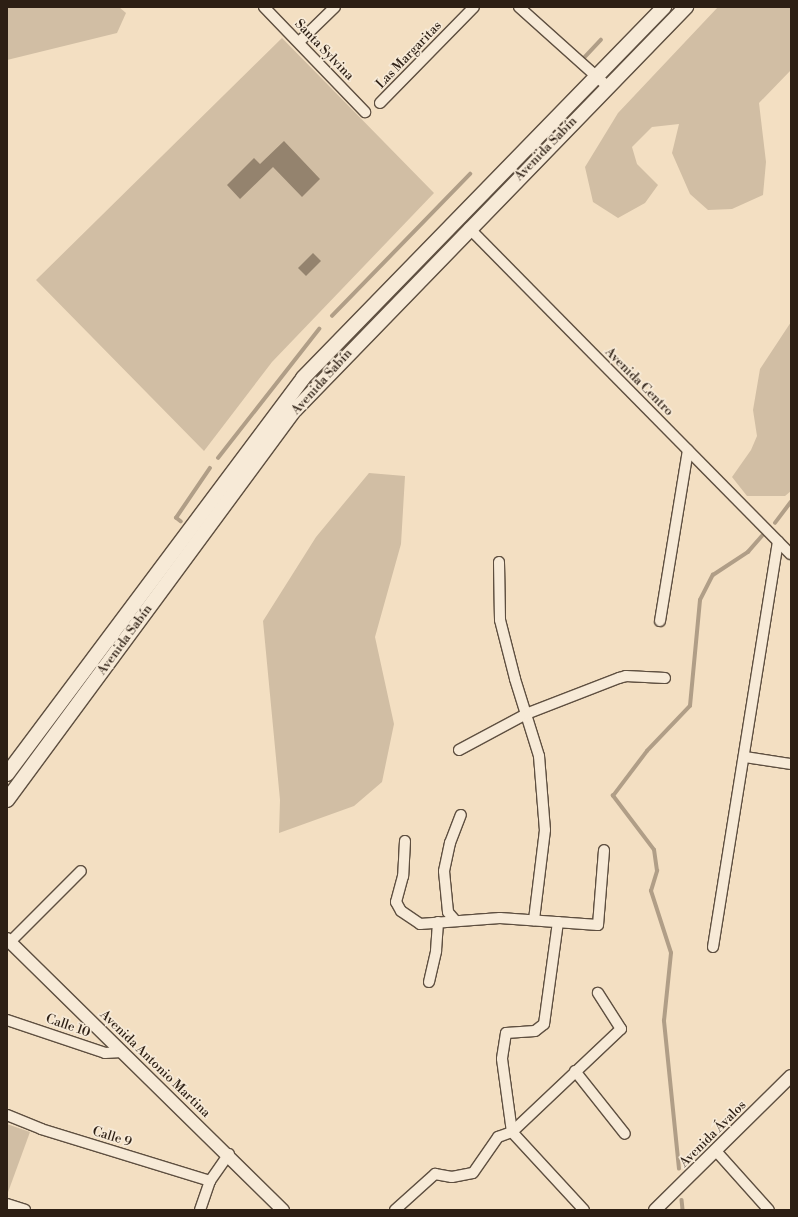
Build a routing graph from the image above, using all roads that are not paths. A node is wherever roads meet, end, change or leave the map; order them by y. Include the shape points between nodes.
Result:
1 (264, 7) edge
2 (335, 7) edge
3 (474, 7) edge
4 (519, 7) edge
5 (664, 7) edge
6 (686, 7) edge
7 (299, 42) junction
8 (596, 76) junction
9 (607, 86) junction
10 (380, 103) dead end
11 (365, 112) dead end
12 (470, 228) junction
13 (688, 450) junction
14 (778, 541) junction
15 (791, 554) edge
16 (499, 562) dead end
17 (660, 621) dead end
18 (665, 678) dead end
19 (526, 714) junction
20 (459, 750) dead end
21 (745, 757) junction
22 (791, 764) edge
23 (7, 774) edge
24 (7, 800) edge
25 (461, 815) dead end
26 (405, 841) dead end
27 (604, 850) dead end
28 (81, 871) dead end
29 (454, 919) junction
30 (534, 920) junction
31 (438, 922) junction
32 (558, 922) junction
33 (9, 941) edge
34 (713, 947) dead end
35 (429, 982) dead end
36 (598, 993) dead end
37 (7, 1020) edge
38 (122, 1052) junction
39 (575, 1071) junction
40 (791, 1076) edge
41 (7, 1115) edge
42 (512, 1132) junction
43 (625, 1134) dead end
44 (716, 1151) junction
45 (229, 1154) junction
46 (210, 1181) junction
47 (7, 1204) edge
48 (25, 1210) edge
49 (200, 1210) edge
50 (283, 1210) edge
51 (394, 1210) edge
52 (584, 1210) edge
53 (655, 1210) edge
54 (769, 1210) edge

1 - 7 street, Santa Sylvina
2 - 7 street
3 - 10 street, Las Margaritas
4 - 8 street
5 - 8 main road, Avenida Sabín
6 - 9 main road, Avenida Sabín
7 - 11 street, Santa Sylvina
8 - 9 street
8 - 23 main road, Avenida Sabín via 303,378
9 - 12 main road, Avenida Sabín
12 - 13 street, Avenida Centro
12 - 24 main road, Avenida Sabín via 296,410
13 - 14 street, Avenida Centro
13 - 17 street
14 - 15 street, Avenida Centro
14 - 21 street
16 - 19 street via 500,620
18 - 19 street via 626,676
19 - 20 street
19 - 30 street via 539,756 545,830
21 - 22 street
21 - 34 street
25 - 29 street via 450,843 444,871 448,912
26 - 31 street via 403,876 396,902 401,911 420,924
27 - 32 street via 598,925
28 - 33 street
29 - 30 street
29 - 31 street
30 - 32 street
31 - 35 street via 436,952
32 - 42 street via 544,1024 535,1032 506,1033 502,1059
33 - 38 street, Avenida Antonio Martina
36 - 39 street via 621,1029
37 - 38 street, Calle 10 via 105,1053
38 - 45 street, Avenida Antonio Martina
39 - 42 street
39 - 43 street
40 - 44 street, Avenida Ávalos
41 - 46 street, Calle 9 via 41,1129
42 - 51 street via 498,1137 473,1173 452,1177 435,1174
42 - 52 street
44 - 53 street, Avenida Ávalos
44 - 54 street
45 - 46 street
45 - 50 street, Avenida Antonio Martina
46 - 49 street
47 - 48 street

